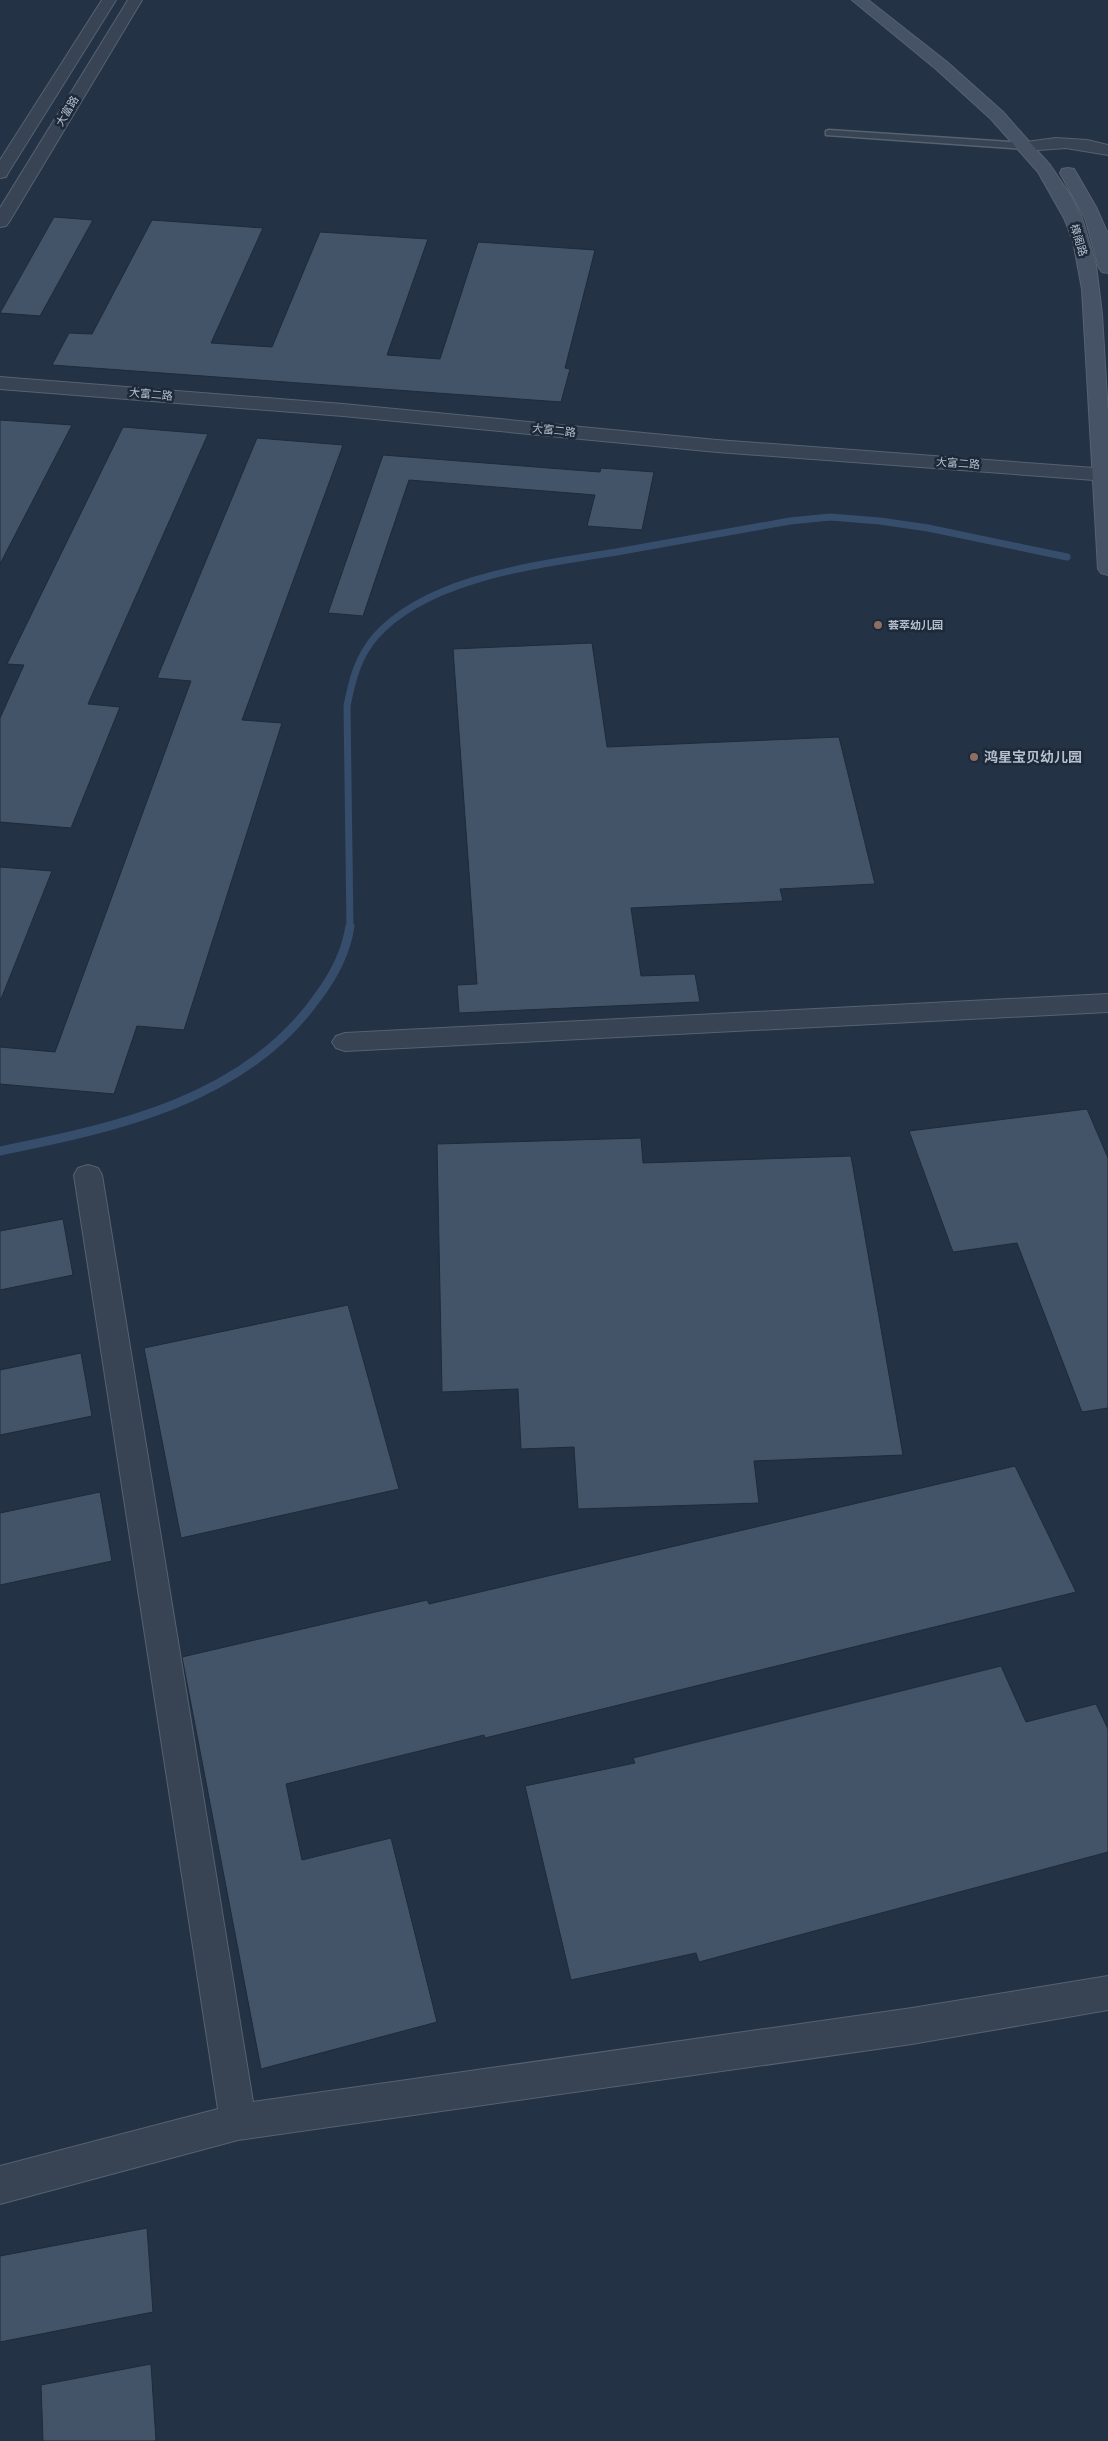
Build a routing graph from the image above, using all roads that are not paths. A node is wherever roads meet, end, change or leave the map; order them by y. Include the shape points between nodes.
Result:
1 (109, 0) edge
2 (135, 0) edge
3 (859, 0) edge
4 (879, 0) edge
5 (829, 133) dead end
6 (1042, 143) junction
7 (1024, 146) junction
8 (1108, 150) edge
9 (0, 173) edge
10 (0, 222) edge
11 (1108, 268) edge
12 (0, 382) edge
13 (0, 394) edge
14 (1105, 479) edge
15 (1108, 569) edge
16 (1108, 1003) edge
17 (345, 1042) dead end
18 (88, 1175) dead end
19 (1108, 1993) edge
20 (238, 2122) junction
21 (0, 2184) edge

1 - 9 street, 大富路
2 - 10 street, 大富路
3 - 7 main road, 樟阁路 via 960,82
4 - 6 main road, 樟阁路 via 976,78
5 - 7 lane
6 - 7 street
6 - 8 street via 1080,144
6 - 11 main road, 樟阁路 via 1083,195 1095,220
7 - 14 main road, 樟阁路 via 1063,197 1083,249 1090,282
12 - 14 street, 大富二路
13 - 14 street, 大富二路 via 339,421 810,467
14 - 15 main road, 樟阁路
16 - 17 street
18 - 20 street
19 - 20 street via 912,2026
20 - 21 street

